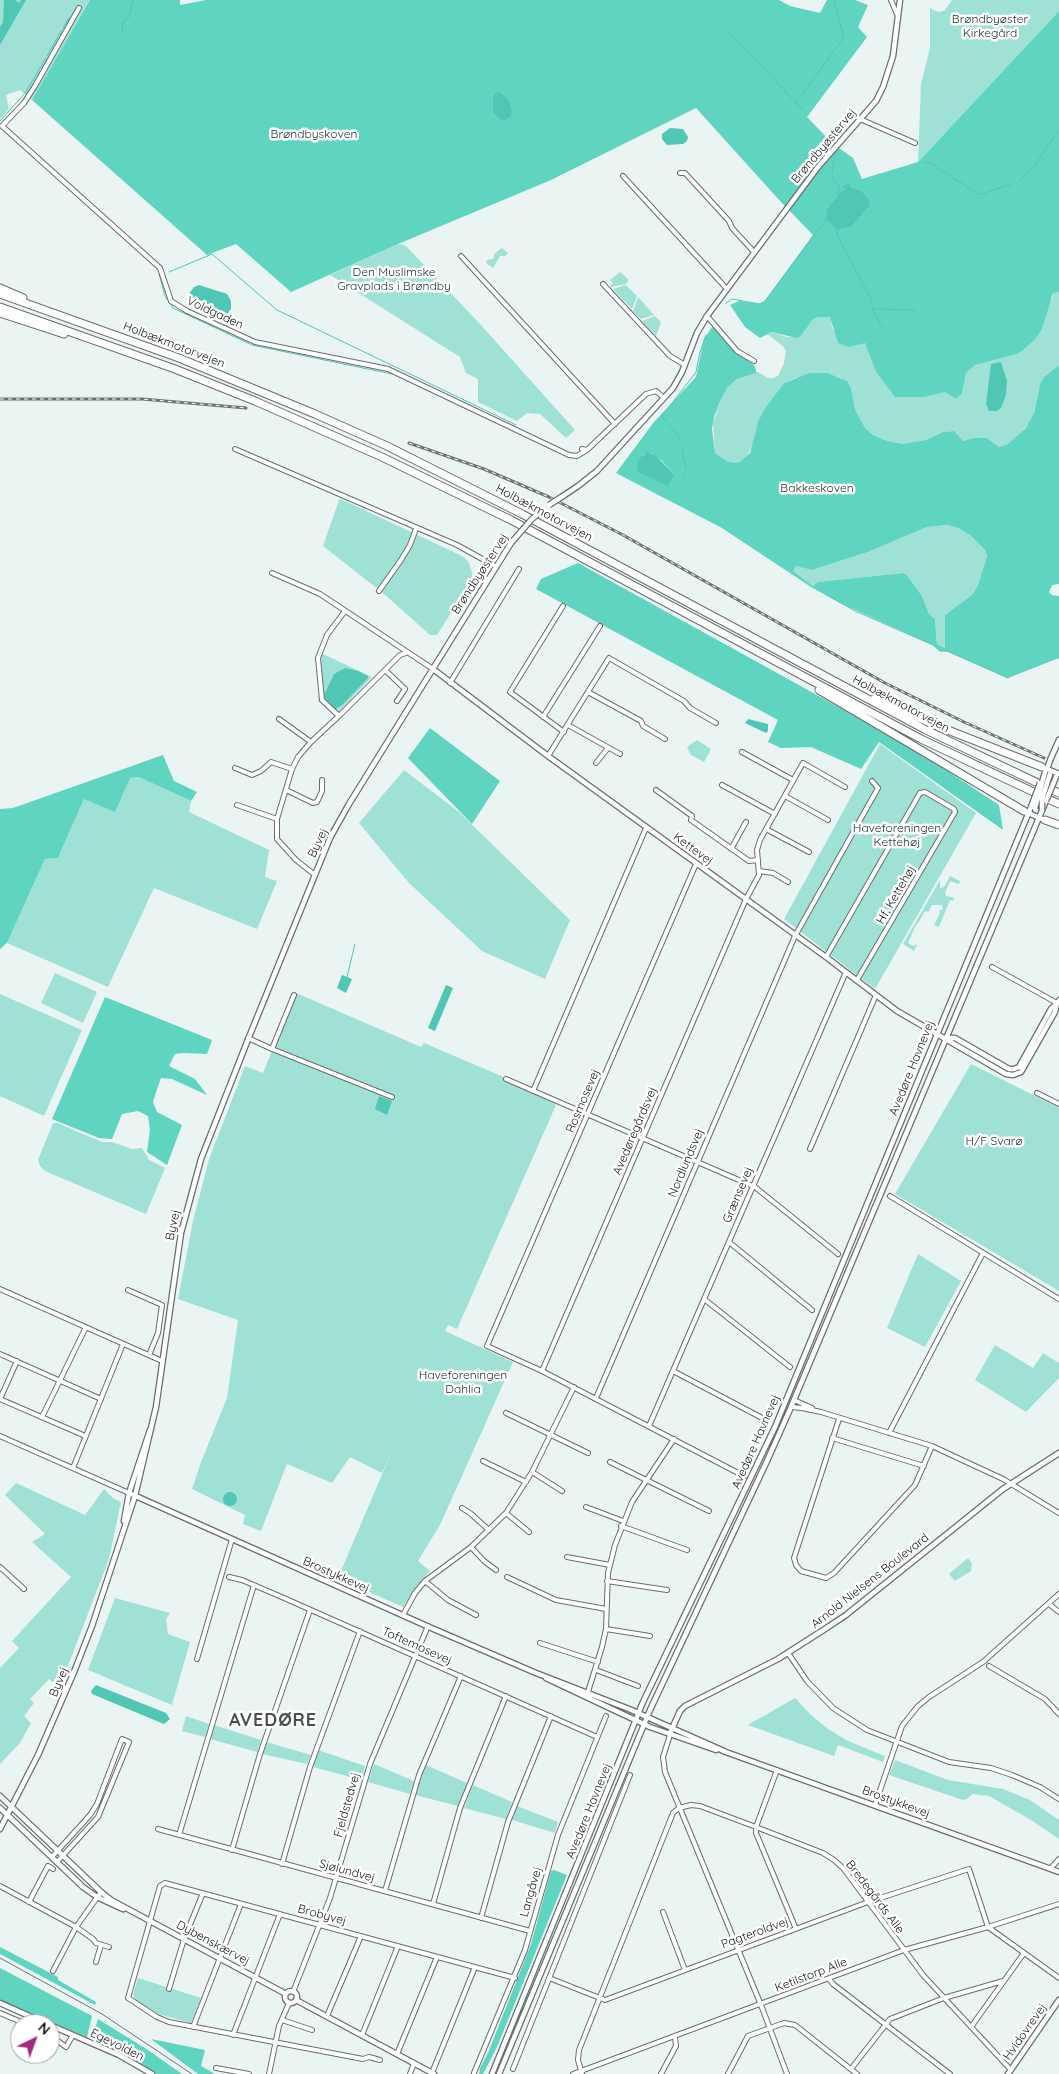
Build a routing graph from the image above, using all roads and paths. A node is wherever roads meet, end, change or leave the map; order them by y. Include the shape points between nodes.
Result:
1 (892, 0) edge
2 (900, 0) edge
3 (79, 8) dead end
4 (898, 15) junction
5 (860, 119) junction
6 (914, 143) dead end
7 (680, 173) dead end
8 (623, 176) dead end
9 (754, 252) junction
10 (461, 256) dead end
11 (603, 284) dead end
12 (0, 288) edge
13 (727, 289) junction
14 (0, 294) edge
15 (0, 307) edge
16 (0, 313) edge
17 (707, 316) junction
18 (74, 320) junction
19 (100, 343) junction
20 (754, 361) dead end
21 (685, 365) junction
22 (664, 398) junction
23 (615, 424) junction
24 (235, 449) dead end
25 (416, 529) junction
26 (495, 566) junction
27 (519, 569) dead end
28 (272, 573) dead end
29 (378, 591) dead end
30 (563, 606) dead end
31 (345, 611) junction
32 (600, 626) dead end
33 (406, 653) junction
34 (433, 669) junction
35 (384, 670) junction
36 (793, 671) junction
37 (450, 684) junction
38 (848, 689) junction
39 (588, 692) junction
40 (397, 701) dead end
41 (339, 716) junction
42 (544, 717) junction
43 (279, 719) dead end
44 (716, 723) dead end
45 (568, 725) junction
46 (564, 732) junction
47 (665, 739) dead end
48 (311, 742) junction
49 (1058, 742) edge
50 (608, 748) junction
51 (742, 752) dead end
52 (620, 754) dead end
53 (548, 756) junction
54 (596, 763) dead end
55 (235, 768) dead end
56 (292, 769) junction
57 (1046, 769) junction
58 (1058, 773) edge
59 (322, 780) dead end
60 (793, 780) junction
61 (872, 781) dead end
62 (722, 785) dead end
63 (845, 787) dead end
64 (286, 790) junction
65 (656, 790) dead end
66 (1059, 793) edge
67 (785, 796) junction
68 (1059, 804) edge
69 (237, 805) dead end
70 (1029, 810) junction
71 (1042, 811) junction
72 (774, 814) junction
73 (278, 819) junction
74 (1042, 819) junction
75 (828, 820) dead end
76 (746, 822) dead end
77 (1059, 825) edge
78 (646, 828) junction
79 (766, 828) junction
80 (731, 849) junction
81 (808, 852) dead end
82 (758, 860) junction
83 (696, 864) junction
84 (760, 871) junction
85 (314, 875) junction
86 (788, 882) dead end
87 (746, 900) junction
88 (795, 936) junction
89 (826, 957) junction
90 (992, 967) dead end
91 (846, 972) junction
92 (857, 980) junction
93 (294, 994) dead end
94 (876, 996) junction
95 (1058, 1003) edge
96 (937, 1033) junction
97 (248, 1038) junction
98 (947, 1038) junction
99 (272, 1049) junction
100 (506, 1079) dead end
101 (533, 1091) junction
102 (1037, 1093) dead end
103 (392, 1097) dead end
104 (1059, 1104) edge
105 (588, 1115) junction
106 (643, 1139) junction
107 (810, 1149) dead end
108 (698, 1162) junction
109 (753, 1186) junction
110 (890, 1196) dead end
111 (729, 1242) junction
112 (984, 1253) junction
113 (838, 1254) dead end
114 (0, 1289) edge
115 (128, 1290) dead end
116 (704, 1299) junction
117 (1059, 1299) edge
118 (812, 1310) dead end
119 (86, 1328) junction
120 (122, 1344) junction
121 (0, 1354) edge
122 (149, 1355) junction
123 (17, 1361) junction
124 (162, 1361) junction
125 (790, 1367) dead end
126 (542, 1371) junction
127 (673, 1371) junction
128 (60, 1381) junction
129 (574, 1387) junction
130 (101, 1398) junction
131 (596, 1398) junction
132 (0, 1399) edge
133 (794, 1400) junction
134 (791, 1407) junction
135 (821, 1412) junction
136 (506, 1413) dead end
137 (42, 1417) junction
138 (839, 1418) junction
139 (766, 1420) dead end
140 (152, 1425) junction
141 (649, 1426) junction
142 (889, 1433) junction
143 (551, 1434) junction
144 (83, 1435) dead end
145 (0, 1436) edge
146 (832, 1438) junction
147 (674, 1439) junction
148 (932, 1446) junction
149 (588, 1453) dead end
150 (1059, 1453) edge
151 (483, 1461) dead end
152 (610, 1462) dead end
153 (924, 1466) junction
154 (73, 1468) junction
155 (532, 1472) junction
156 (744, 1476) dead end
157 (646, 1480) junction
158 (526, 1482) junction
159 (1010, 1483) junction
160 (562, 1491) dead end
161 (129, 1493) junction
162 (135, 1496) junction
163 (586, 1507) dead end
164 (462, 1508) dead end
165 (709, 1511) dead end
166 (506, 1512) junction
167 (1059, 1513) edge
168 (622, 1524) junction
169 (489, 1530) junction
170 (529, 1532) dead end
171 (121, 1537) junction
172 (232, 1539) junction
173 (471, 1547) junction
174 (688, 1550) dead end
175 (567, 1557) dead end
176 (610, 1565) junction
177 (0, 1567) edge
178 (496, 1570) dead end
179 (229, 1577) dead end
180 (507, 1577) dead end
181 (425, 1581) junction
182 (607, 1581) junction
183 (254, 1585) junction
184 (24, 1589) dead end
185 (667, 1590) dead end
186 (1059, 1594) edge
187 (1049, 1604) junction
188 (606, 1609) junction
189 (310, 1610) junction
190 (1059, 1612) edge
191 (403, 1615) junction
192 (476, 1615) dead end
193 (428, 1626) junction
194 (606, 1629) junction
195 (360, 1631) junction
196 (650, 1636) dead end
197 (540, 1643) dead end
198 (788, 1653) junction
199 (414, 1656) junction
200 (197, 1659) dead end
201 (598, 1662) junction
202 (989, 1666) dead end
203 (596, 1670) junction
204 (536, 1673) junction
205 (461, 1676) junction
206 (638, 1686) dead end
207 (588, 1692) junction
208 (506, 1696) junction
209 (585, 1698) junction
210 (639, 1714) junction
211 (1059, 1714) edge
212 (551, 1716) junction
213 (606, 1716) dead end
214 (647, 1717) junction
215 (636, 1721) junction
216 (644, 1724) junction
217 (672, 1728) junction
218 (670, 1734) junction
219 (597, 1736) junction
220 (896, 1742) junction
221 (726, 1752) junction
222 (777, 1770) junction
223 (630, 1775) dead end
224 (0, 1796) edge
225 (1059, 1800) edge
226 (875, 1805) junction
227 (12, 1807) junction
228 (0, 1808) edge
229 (679, 1808) junction
230 (8, 1815) junction
231 (756, 1827) junction
232 (0, 1829) edge
233 (158, 1830) dead end
234 (179, 1835) junction
235 (232, 1850) junction
236 (58, 1851) junction
237 (63, 1856) junction
238 (52, 1857) junction
239 (1059, 1859) edge
240 (57, 1862) junction
241 (282, 1864) junction
242 (53, 1868) dead end
243 (1050, 1868) junction
244 (1059, 1872) edge
245 (336, 1878) junction
246 (0, 1886) edge
247 (385, 1891) junction
248 (101, 1892) junction
249 (203, 1893) junction
250 (98, 1897) junction
251 (29, 1902) junction
252 (868, 1902) junction
253 (242, 1904) junction
254 (433, 1904) junction
255 (1059, 1904) edge
256 (129, 1911) junction
257 (663, 1912) dead end
258 (280, 1914) junction
259 (481, 1918) junction
260 (150, 1920) junction
261 (320, 1925) junction
262 (76, 1927) junction
263 (988, 1927) junction
264 (796, 1929) junction
265 (530, 1931) junction
266 (361, 1936) junction
267 (184, 1939) junction
268 (101, 1945) junction
269 (398, 1946) junction
270 (109, 1947) dead end
271 (738, 1950) junction
272 (904, 1950) junction
273 (1024, 1953) junction
274 (437, 1957) junction
275 (219, 1958) junction
276 (96, 1962) dead end
277 (475, 1967) junction
278 (686, 1970) junction
279 (53, 1971) dead end
280 (255, 1977) junction
281 (514, 1978) junction
282 (549, 1978) junction
283 (1059, 1978) edge
284 (829, 1979) junction
285 (1003, 1981) junction
286 (168, 1989) dead end
287 (294, 1992) junction
288 (286, 1994) junction
289 (944, 1998) junction
290 (599, 1999) junction
291 (296, 2000) junction
292 (1059, 2000) edge
293 (289, 2003) junction
294 (0, 2004) edge
295 (760, 2005) junction
296 (23, 2014) edge
297 (327, 2016) junction
298 (282, 2020) junction
299 (885, 2024) junction
300 (193, 2027) junction
301 (971, 2027) junction
302 (770, 2028) junction
303 (60, 2030) edge
304 (312, 2030) dead end
305 (73, 2035) junction
306 (233, 2035) junction
307 (362, 2035) junction
308 (674, 2037) junction
309 (60, 2042) edge
310 (275, 2043) junction
311 (397, 2054) junction
312 (380, 2060) dead end
313 (414, 2063) junction
314 (216, 2068) dead end
315 (513, 2069) dead end
316 (851, 2069) junction
317 (1009, 2072) edge
318 (582, 2073) edge
319 (152, 2074) edge
320 (249, 2074) edge
321 (269, 2074) edge
322 (410, 2074) edge
323 (433, 2074) edge
324 (474, 2074) edge
325 (492, 2074) edge
326 (499, 2074) edge
327 (573, 2074) edge
328 (661, 2074) edge
329 (728, 2074) edge
330 (787, 2074) edge
331 (857, 2074) edge
332 (950, 2074) edge

1 - 4 street
2 - 4 street, Brøndbyøstervej
3 - 23 street, Voldgaden via 24,104 2,126 160,268 171,301 255,342 388,369 569,455 577,456
4 - 5 street, Brøndbyøstervej via 896,44 883,87
5 - 6 street
5 - 9 street, Brøndbyøstervej via 818,167
7 - 9 street via 685,173
8 - 13 street
9 - 13 street, Brøndbyøstervej
10 - 23 street
11 - 21 street via 670,356
12 - 18 highway
13 - 17 street, Brøndbyøstervej
14 - 18 highway, Holbækmotorvejen
15 - 19 highway, Holbækmotorvejen
16 - 19 highway via 67,336
17 - 20 street via 737,351
17 - 21 street, Brøndbyøstervej
18 - 38 highway, Holbækmotorvejen via 179,358 387,446 584,546
19 - 36 highway, Holbækmotorvejen via 255,401 382,457 511,520
21 - 22 street, Brøndbyøstervej
22 - 23 street via 656,391 649,392
22 - 26 street, Brøndbyøstervej, bridge via 596,471 531,520
24 - 25 street
25 - 26 street via 457,545
25 - 29 street via 402,560
26 - 34 street, Brøndbyøstervej
27 - 37 street
28 - 31 street via 320,594
30 - 42 street via 510,692
31 - 33 street
31 - 41 street via 328,635 318,658 322,700
32 - 42 street
33 - 34 street
33 - 35 street
34 - 37 street, Kettevej
34 - 85 street, Byvej via 349,804
35 - 40 street via 405,689
35 - 41 street
36 - 68 highway, Holbækmotorvejen via 920,739
36 - 70 highway via 818,690
37 - 53 street, Kettevej
38 - 57 highway
38 - 66 highway, Holbækmotorvejen via 968,751
39 - 44 street via 609,658
39 - 45 street
39 - 47 street
41 - 48 street
42 - 46 street
43 - 48 street
45 - 46 street
45 - 50 street
46 - 53 street
48 - 56 street
49 - 57 street, Avedøre Havnevej, bridge
50 - 52 street
50 - 54 street
51 - 60 street
53 - 78 street, Kettevej
55 - 56 street via 252,775 271,762
56 - 64 street
57 - 58 street
57 - 70 street, Avedøre Havnevej, bridge
57 - 71 street, bridge
58 - 71 street, Avedøre Havnevej, bridge
59 - 64 street via 317,802
60 - 63 street via 803,763
60 - 67 street
61 - 88 street via 878,788
62 - 72 street
64 - 73 street
65 - 80 street
67 - 72 street
67 - 75 street
69 - 73 street
70 - 74 street
70 - 96 street, Avedøre Havnevej
71 - 74 street, Avedøre Havnevej
72 - 79 street
73 - 85 street via 277,839
74 - 77 highway
74 - 98 street, Avedøre Havnevej
76 - 80 street
78 - 83 street, Kettevej
78 - 101 street
79 - 81 street
79 - 82 street via 758,845
80 - 82 street via 749,861
82 - 84 street
83 - 87 street, Kettevej
83 - 105 street, Rosmosevej
84 - 86 street via 773,873
84 - 87 street, Avedøregårdsvej
85 - 97 street, Byvej
87 - 88 street, Kettevej
87 - 106 street, Avedøregårdsvej
88 - 89 street, Kettevej
88 - 108 street, Nordlundsvej
89 - 91 street, Kettevej
89 - 92 street, Hf. Kettehøj via 920,793 925,792 954,809
90 - 95 street
91 - 92 street, Kettevej
91 - 109 street, Grænsevej
92 - 94 street, Kettevej
93 - 99 street
94 - 96 street, Kettevej
94 - 107 street
95 - 98 street, Kettevej via 1026,1065 1017,1075 1006,1074 952,1044
96 - 98 street, Kettevej
96 - 210 street, Avedøre Havnevej via 775,1427
97 - 99 street
97 - 124 street, Byvej via 200,1159 180,1233
98 - 133 street, Avedøre Havnevej
99 - 103 street
100 - 101 street
101 - 105 street
102 - 104 street
105 - 106 street
105 - 126 street, Rosmosevej via 487,1346
106 - 108 street
106 - 126 street, Avedøregårdsvej
108 - 109 street
108 - 131 street, Nordlundsvej
109 - 111 street, Grænsevej
109 - 113 street
110 - 112 street
111 - 116 street, Grænsevej
111 - 118 street
112 - 117 street
112 - 142 street
114 - 119 street
115 - 122 street via 162,1305 158,1333
116 - 125 street
116 - 127 street, Grænsevej
119 - 120 street
119 - 128 street
120 - 122 street
120 - 130 street
121 - 123 street
122 - 124 street
123 - 128 street
123 - 132 street
124 - 140 street, Byvej
126 - 129 street
127 - 139 street
127 - 141 street, Grænsevej
128 - 130 street
128 - 137 street
129 - 131 street
129 - 143 street
130 - 154 street
131 - 141 street
132 - 137 street
133 - 134 street, Avedøre Havnevej
133 - 135 street
134 - 135 street
134 - 214 street, Avedøre Havnevej
135 - 138 street
136 - 143 street
137 - 144 street
138 - 142 street
138 - 146 street
140 - 161 street, Byvej
140 - 162 street, Byvej
141 - 147 street
142 - 148 street
143 - 149 street
143 - 155 street
145 - 154 street
146 - 153 street
146 - 153 street via 794,1558 801,1571 826,1578 834,1573 915,1485
147 - 156 street
147 - 157 street
148 - 153 street
148 - 159 street
150 - 159 street, Arnold Nielsens Boulevard
151 - 158 street
152 - 157 street
154 - 161 street
155 - 158 street
155 - 160 street
157 - 165 street
157 - 168 street
158 - 166 street
159 - 167 street
159 - 198 street, Arnold Nielsens Boulevard via 846,1615
161 - 162 street, Brostykkevej
161 - 171 street, Byvej
162 - 171 street, Byvej
162 - 172 street, Brostykkevej
163 - 168 street
164 - 169 street
166 - 169 street
166 - 170 street
168 - 174 street
168 - 176 street
169 - 173 street
171 - 227 street, Byvej via 74,1672
172 - 191 street, Brostykkevej
172 - 200 street
173 - 178 street
173 - 181 street
175 - 176 street
176 - 182 street
177 - 184 street
179 - 183 street, Toftemosevej
180 - 188 street via 556,1600
181 - 191 street
181 - 192 street via 448,1600
182 - 185 street
182 - 188 street
183 - 189 street, Toftemosevej
183 - 234 street
186 - 187 street
187 - 190 street
187 - 220 street via 983,1662 920,1704 902,1726
188 - 194 street
189 - 195 street, Toftemosevej
189 - 235 street via 260,1754
191 - 193 street, Brostykkevej
193 - 199 street, Fjeldstedvej
193 - 204 street, Brostykkevej
194 - 196 street
194 - 201 street
195 - 199 street, Toftemosevej
195 - 241 street via 310,1767
197 - 201 street
198 - 217 street, Arnold Nielsens Boulevard via 691,1702 680,1711
198 - 220 street via 807,1681 833,1708 867,1730
199 - 205 street, Toftemosevej
199 - 245 street, Fjeldstedvej via 370,1764
201 - 203 street
202 - 211 street via 1045,1699
203 - 206 street
203 - 207 street
204 - 207 street, Brostykkevej
204 - 209 street, Brostykkevej
205 - 208 street, Toftemosevej
205 - 247 street via 419,1775
207 - 209 street
207 - 210 street, Brostykkevej
208 - 212 street, Toftemosevej
208 - 254 street via 460,1808
209 - 215 street, Brostykkevej
210 - 214 street, Brostykkevej
210 - 215 street, Avedøre Havnevej
212 - 219 street, Toftemosevej
212 - 259 street via 510,1816
213 - 219 street, Langåvej
214 - 216 street, Avedøre Havnevej
214 - 217 street, Brostykkevej
215 - 216 street, Brostykkevej
215 - 325 street, Avedøre Havnevej
216 - 218 street, Brostykkevej
216 - 326 street, Avedøre Havnevej
217 - 218 street, Arnold Nielsens Boulevard
217 - 221 street, Brostykkevej
218 - 221 street, Brostykkevej
218 - 229 street via 663,1764
219 - 265 street, Langåvej via 558,1835
220 - 225 street via 949,1762 1005,1772 1040,1787
220 - 226 street
221 - 222 street, Brostykkevej
222 - 226 street, Brostykkevej
222 - 231 street
223 - 282 street
224 - 227 street, Dybenskærvej
226 - 243 street, Brostykkevej
227 - 230 street, Byvej
227 - 236 street, Dybenskærvej
228 - 230 street, Dybenskærvej
229 - 231 street, Bredegårds Alle via 700,1806
229 - 271 street
229 - 290 street via 673,1813
230 - 232 street, Byvej
230 - 238 street, Dybenskærvej
231 - 252 street, Bredegårds Alle via 834,1860
231 - 264 street
233 - 234 street, Sjølundvej
234 - 235 street, Sjølundvej
235 - 241 street, Sjølundvej
236 - 237 street, Dybenskærvej
236 - 237 street via 84,1824 97,1804 122,1739 129,1742 98,1817
236 - 238 street
237 - 240 street
237 - 248 street, Dybenskærvej
238 - 240 street, Dybenskærvej
239 - 243 street
240 - 250 street, Dybenskærvej
241 - 245 street, Sjølundvej
242 - 251 street via 48,1866
243 - 244 street, Brostykkevej
245 - 247 street, Sjølundvej
245 - 261 street, Fjeldstedvej
246 - 251 street
247 - 254 street, Sjølundvej
248 - 250 street
248 - 256 street, Dybenskærvej
249 - 253 street, Brobyvej
249 - 260 street, Brobyvej via 162,1884
249 - 267 street
250 - 256 street, Dybenskærvej
250 - 262 street
251 - 262 street
252 - 263 street, Pagteroldvej via 969,1868
252 - 264 street, Pagteroldvej
252 - 272 street, Bredegårds Alle
253 - 258 street, Brobyvej
253 - 275 street
254 - 259 street, Sjølundvej
255 - 263 street, Ketilstorp Alle
256 - 260 street, Dybenskærvej
257 - 278 street
258 - 261 street, Brobyvej
258 - 280 street
259 - 265 street, Sjølundvej
260 - 267 street, Dybenskærvej
260 - 300 street via 128,1998 157,2017
261 - 266 street, Brobyvej
261 - 287 street, Fjeldstedvej
262 - 268 street
262 - 279 street
263 - 272 street, Ketilstorp Alle
263 - 273 street
264 - 271 street, Pagteroldvej
265 - 281 street, Langåvej
266 - 269 street, Brobyvej
266 - 297 street
267 - 275 street, Dybenskærvej
267 - 286 street
268 - 270 street
268 - 276 street
269 - 274 street, Brobyvej
269 - 307 street
271 - 278 street, Pagteroldvej
271 - 295 street
272 - 284 street, Ketilstorp Alle
272 - 289 street, Bredegårds Alle
273 - 283 street
273 - 285 street
274 - 277 street, Brobyvej
274 - 311 street
275 - 280 street, Dybenskærvej
275 - 300 street
277 - 281 street, Brobyvej
277 - 323 street
278 - 290 street, Pagteroldvej via 605,2000
280 - 288 street, Dybenskærvej
280 - 306 street
281 - 324 street, Langåvej
282 - 290 street
282 - 315 street
284 - 295 street, Ketilstorp Alle
284 - 299 street
285 - 289 street
285 - 301 street
287 - 288 street
287 - 291 street
288 - 293 street
289 - 299 street via 890,2019
289 - 301 street, Bredegårds Alle
290 - 318 street via 579,2050
291 - 293 street
291 - 297 street
292 - 317 street, Hvidovrevej
293 - 298 street
294 - 296 street, Egevolden
295 - 302 street
295 - 308 street, Ketilstorp Alle
297 - 307 street
298 - 304 street
298 - 310 street
299 - 316 street
299 - 332 street
300 - 306 street
301 - 317 street, Bredegårds Alle
302 - 316 street via 784,2023 795,2026
302 - 329 street via 748,2036
302 - 330 street
303 - 305 street, Egevolden
305 - 309 street, Egevolden via 66,2047
305 - 319 street, Egevolden
306 - 310 street
307 - 311 street
308 - 318 street, Ketilstorp Alle
308 - 328 street via 676,2046
310 - 312 street
310 - 321 street
311 - 313 street
313 - 322 street
313 - 323 street
314 - 320 street
316 - 331 street
318 - 327 street, Ketilstorp Alle

